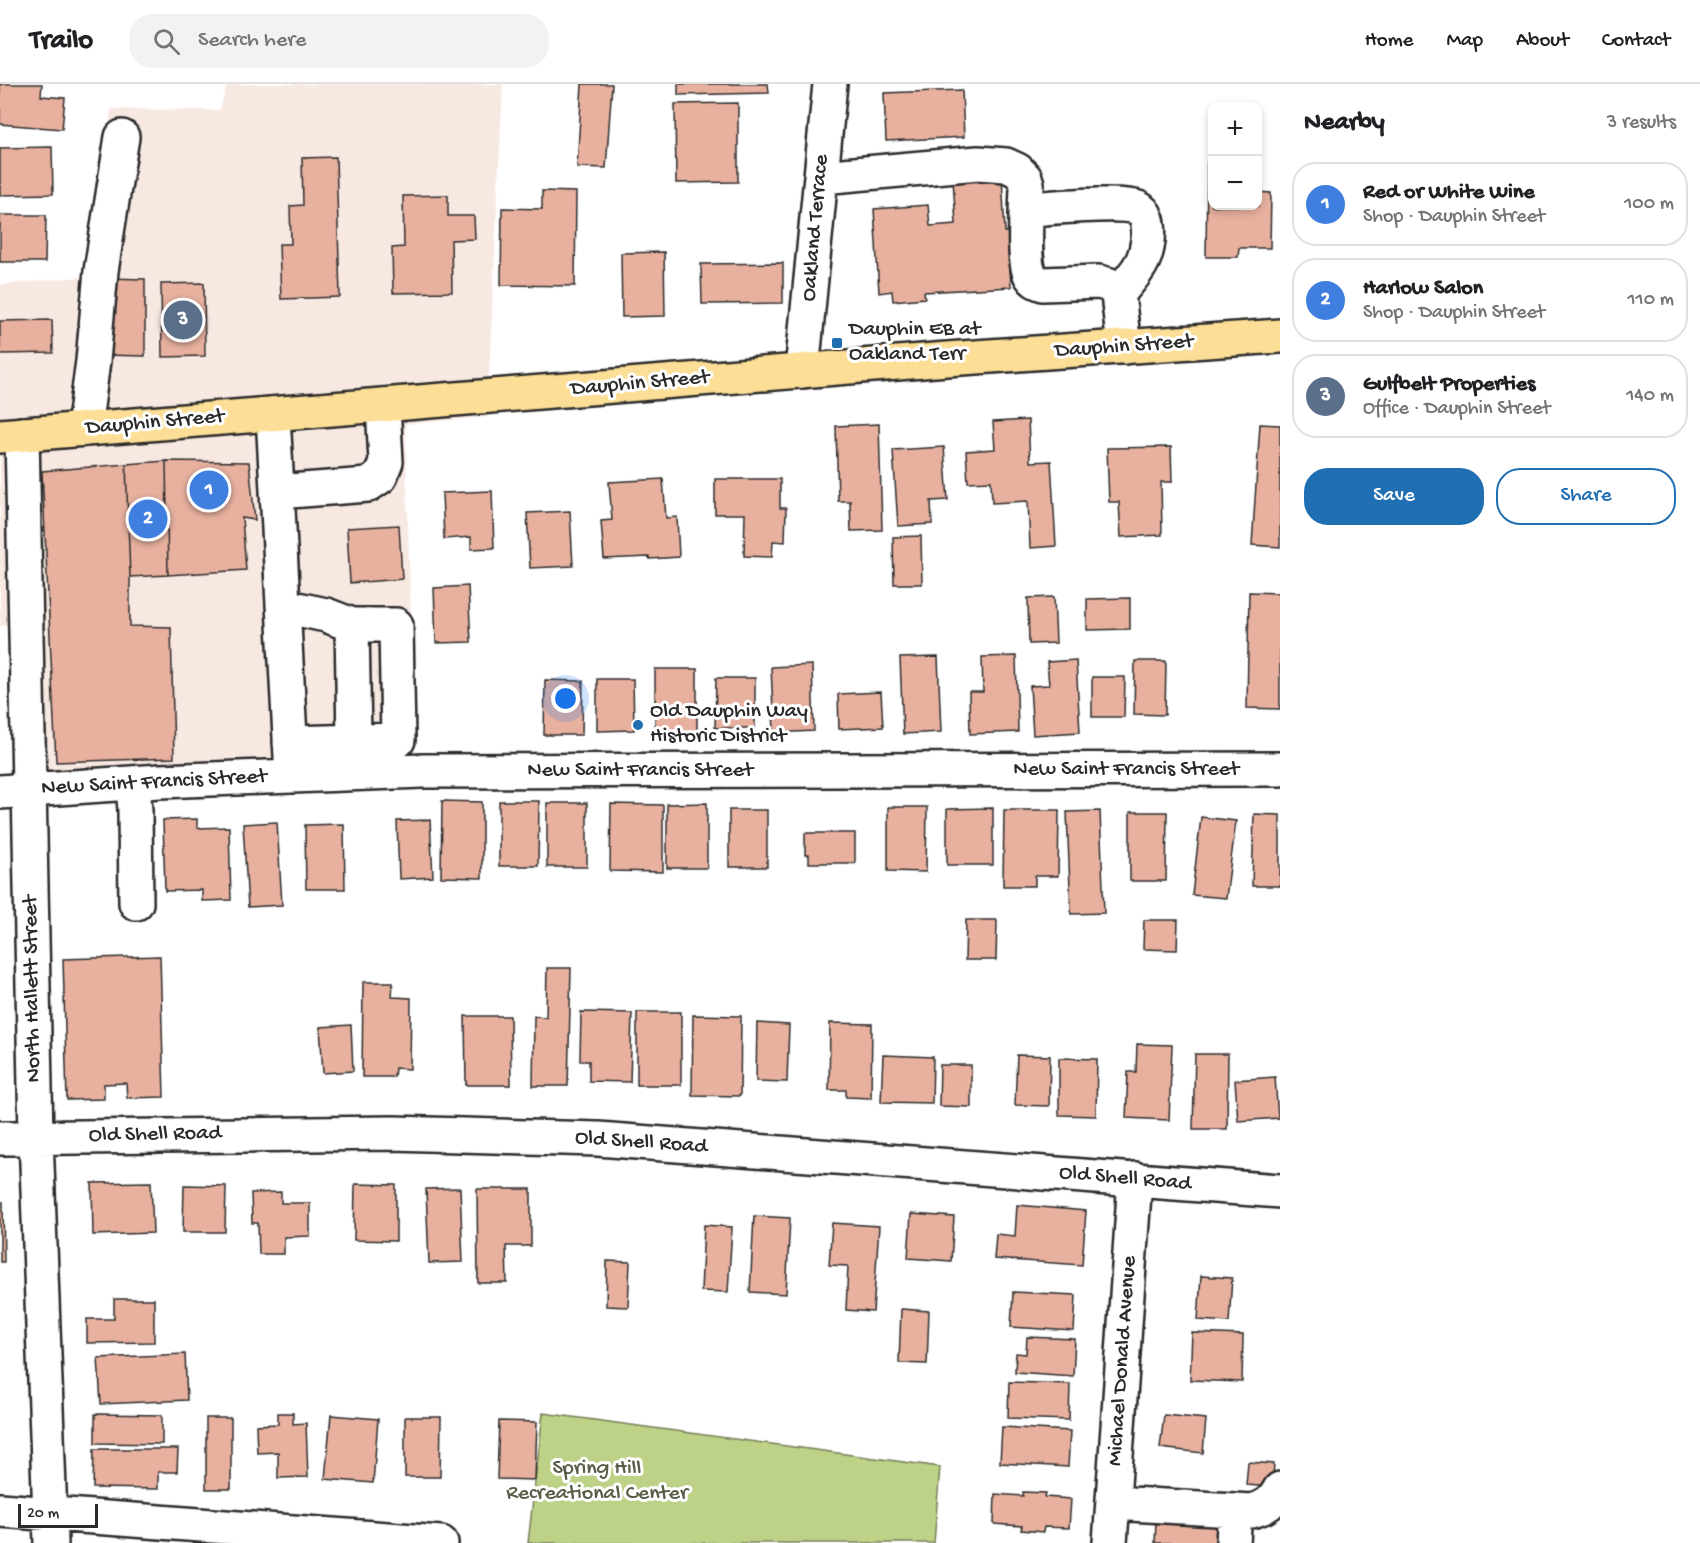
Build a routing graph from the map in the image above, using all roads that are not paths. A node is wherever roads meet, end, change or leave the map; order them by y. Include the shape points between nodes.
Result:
1 (830, 84) edge
2 (122, 137) dead end
3 (820, 177) junction
4 (1027, 209) junction
5 (1118, 294) junction
6 (1280, 336) edge
7 (1124, 347) junction
8 (802, 371) junction
9 (383, 405) junction
10 (273, 414) junction
11 (84, 429) junction
12 (11, 435) edge
13 (277, 492) junction
14 (13, 588) edge
15 (283, 606) junction
16 (352, 626) junction
17 (354, 741) junction
18 (290, 743) junction
19 (1280, 769) edge
20 (292, 776) junction
21 (133, 783) junction
22 (15, 791) edge
23 (135, 903) dead end
24 (36, 1137) junction
25 (0, 1138) edge
26 (1135, 1179) junction
27 (1280, 1191) edge
28 (1280, 1489) edge
29 (1113, 1503) junction
30 (0, 1510) edge
31 (1236, 1510) junction
32 (50, 1528) edge
33 (441, 1543) edge
34 (1110, 1543) edge
35 (1233, 1543) edge

1 - 3 street, Oakland Terrace
2 - 11 street via 101,272
3 - 4 street via 978,163 1006,165 1026,178
3 - 8 street, Oakland Terrace
4 - 5 street via 1027,263 1036,282 1106,283
4 - 5 street via 1141,209 1149,230 1144,258
5 - 7 street
6 - 7 main road, Dauphin Street
7 - 8 main road, Dauphin Street
8 - 9 main road, Dauphin Street
9 - 10 main road, Dauphin Street
9 - 13 street via 386,462 380,477 368,485
10 - 11 main road, Dauphin Street
10 - 13 street
11 - 12 main road, Dauphin Street
12 - 14 street, North Hallett Street
13 - 15 street
14 - 22 street, North Hallett Street
15 - 16 street via 326,615
15 - 18 street
16 - 17 street
16 - 17 street via 396,625 398,740
17 - 18 street
18 - 20 street
19 - 20 street, New Saint Francis Street via 422,771
20 - 21 street, New Saint Francis Street
21 - 22 street, New Saint Francis Street
21 - 23 street
22 - 24 street, North Hallett Street
24 - 25 street, Old Shell Road
24 - 26 street, Old Shell Road via 393,1133 598,1139
24 - 32 street, North Hallett Street
26 - 27 street, Old Shell Road
26 - 29 street, Michael Donald Avenue
28 - 31 street via 1264,1508
29 - 31 street
29 - 34 street, Michael Donald Avenue
30 - 32 street
31 - 35 street
32 - 33 street

